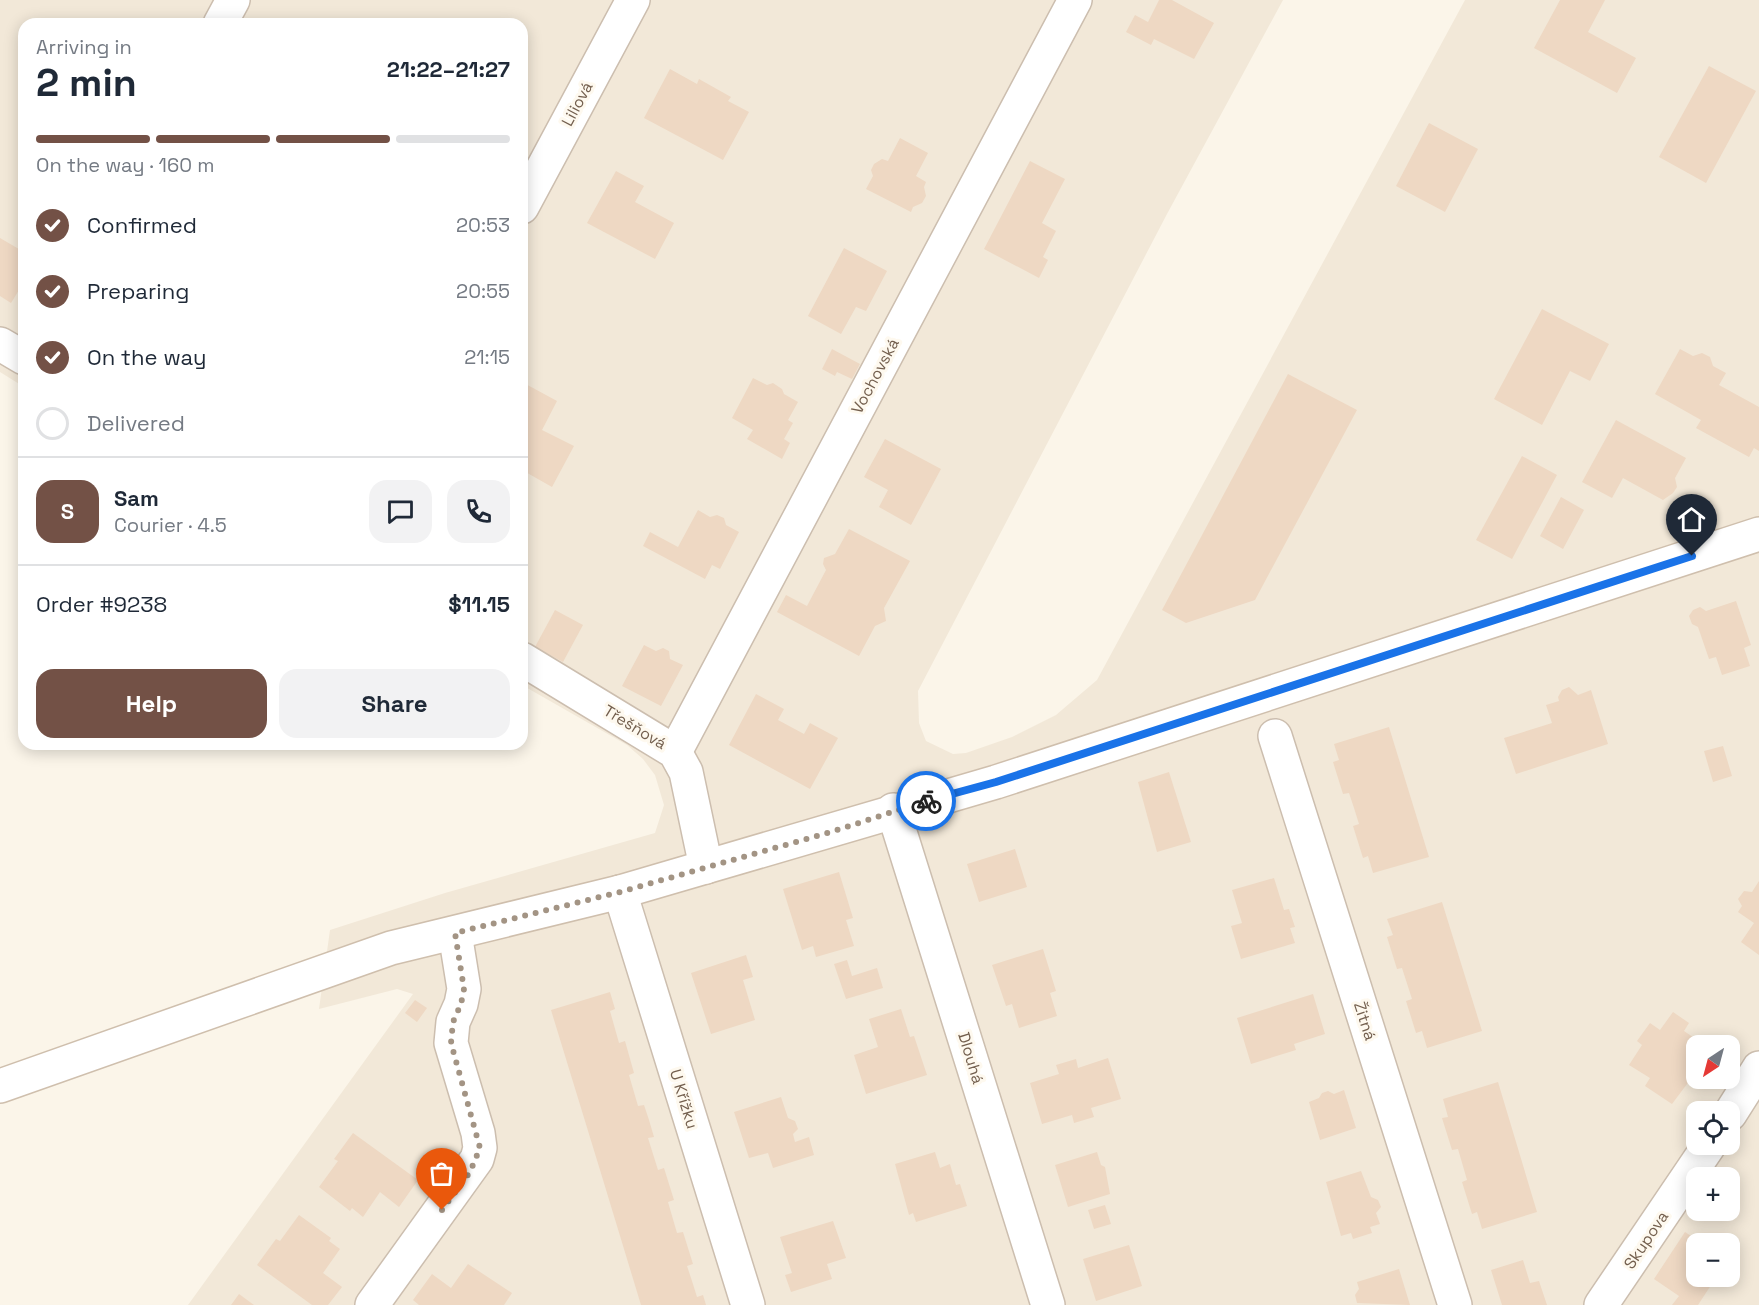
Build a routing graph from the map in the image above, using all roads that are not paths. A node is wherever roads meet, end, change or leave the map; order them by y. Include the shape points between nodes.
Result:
1 (233, 0) edge
2 (633, 0) edge
3 (1075, 0) edge
4 (223, 18) edge
5 (528, 196) edge
6 (0, 344) edge
7 (18, 354) edge
8 (1759, 534) edge
9 (528, 663) edge
10 (1275, 736) dead end
11 (675, 752) junction
12 (893, 810) junction
13 (706, 867) junction
14 (620, 892) junction
15 (455, 933) junction
16 (1759, 1068) edge
17 (0, 1086) edge
18 (1738, 1101) edge
19 (1703, 1155) edge
20 (372, 1305) edge
21 (748, 1305) edge
22 (1048, 1305) edge
23 (1455, 1305) edge
24 (1601, 1305) edge

1 - 4 street
2 - 5 street, Liliová
3 - 11 street, Vochovská
6 - 7 street
8 - 12 street via 996,782
9 - 11 street, Třešňová
10 - 23 street, Žitná
11 - 13 street, Třešňová via 686,772
12 - 13 street
12 - 22 street, Dlouhá
13 - 14 street
14 - 15 street
14 - 21 street, U Křížku
15 - 17 street via 391,948
15 - 20 street via 464,989 451,1043 480,1148 477,1159
16 - 18 street
19 - 24 street, Skupova

